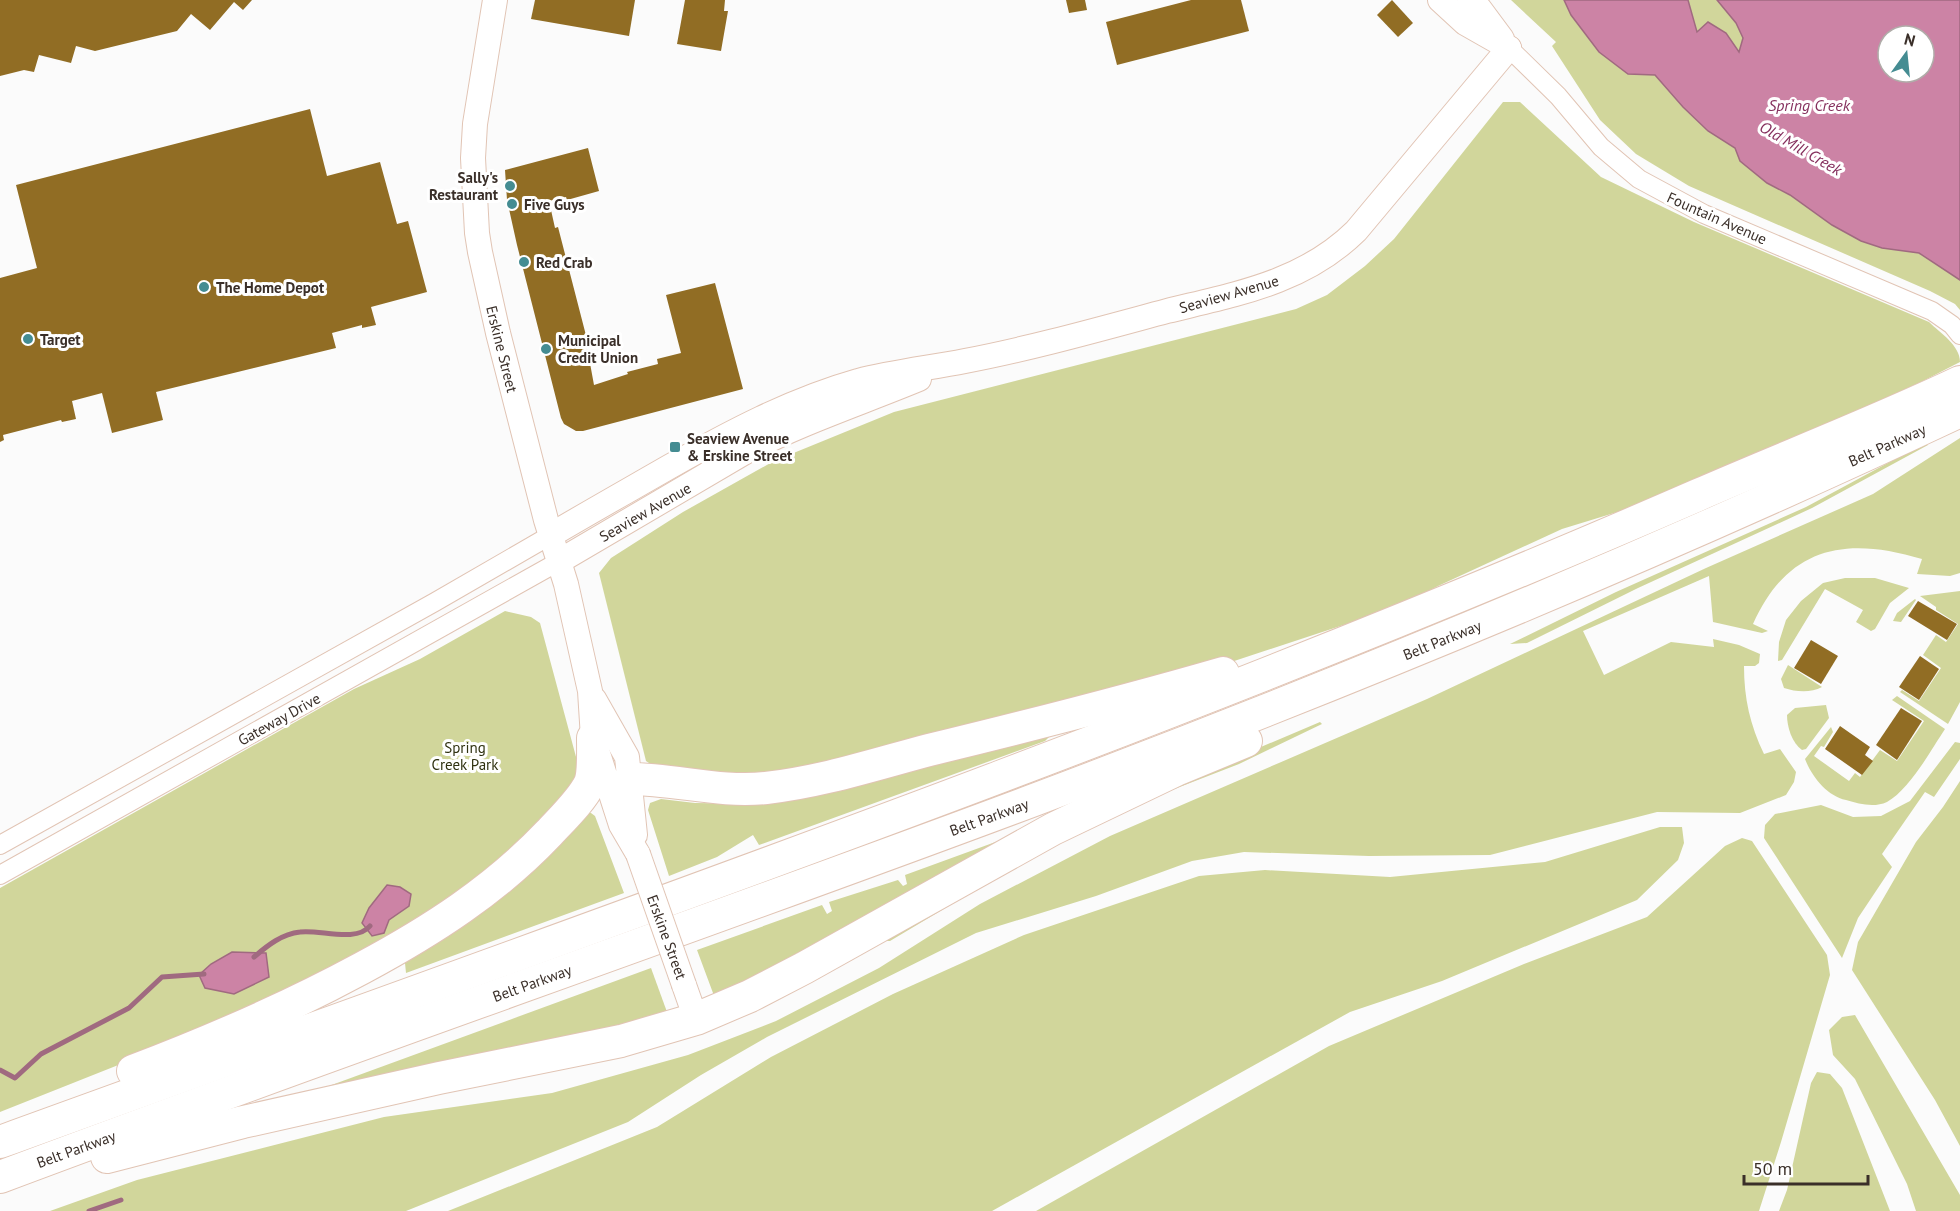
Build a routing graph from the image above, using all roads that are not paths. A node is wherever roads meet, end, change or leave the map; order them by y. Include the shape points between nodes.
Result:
1 (495, 0) edge
2 (1440, 0) edge
3 (1470, 0) edge
4 (1509, 48) junction
5 (1960, 335) edge
6 (963, 362) junction
7 (1950, 401) edge
8 (551, 535) junction
9 (558, 562) junction
10 (1611, 568) junction
11 (1344, 644) junction
12 (590, 692) junction
13 (593, 738) junction
14 (630, 779) junction
15 (0, 845) edge
16 (638, 854) junction
17 (0, 875) edge
18 (696, 1019) junction
19 (0, 1121) edge
20 (0, 1142) edge
21 (0, 1177) edge

1 - 8 main road, Erskine Street via 475,124 477,233 498,333
2 - 4 main road, Fountain Avenue via 1465,23
3 - 4 main road, Fountain Avenue
4 - 5 street, Fountain Avenue via 1558,96 1601,147 1639,179 1704,214 1932,311
4 - 6 main road, Seaview Avenue via 1356,231 1315,263 1244,292
6 - 8 main road, Seaview Avenue via 858,381 788,406 734,431
6 - 9 main road, Seaview Avenue via 813,419 747,451
7 - 10 highway, Belt Parkway
7 - 11 highway, Belt Parkway
8 - 9 main road, Erskine Street
8 - 15 street, Gateway Drive
9 - 12 main road, Erskine Street
9 - 17 street, Gateway Drive
10 - 18 highway via 1472,647 1176,770 1093,809 804,968
10 - 21 highway, Belt Parkway via 1363,672 1033,800
11 - 14 highway via 793,783 744,789
11 - 20 highway, Belt Parkway via 1016,772
12 - 13 main road, Erskine Street
12 - 14 main road, Erskine Street via 627,757
13 - 16 main road, Erskine Street via 621,825
13 - 19 highway via 591,782 569,811 502,877 438,925 267,1016
14 - 16 main road, Erskine Street
16 - 18 main road, Erskine Street, bridge
18 - 21 highway via 621,1041 243,1122 106,1157

